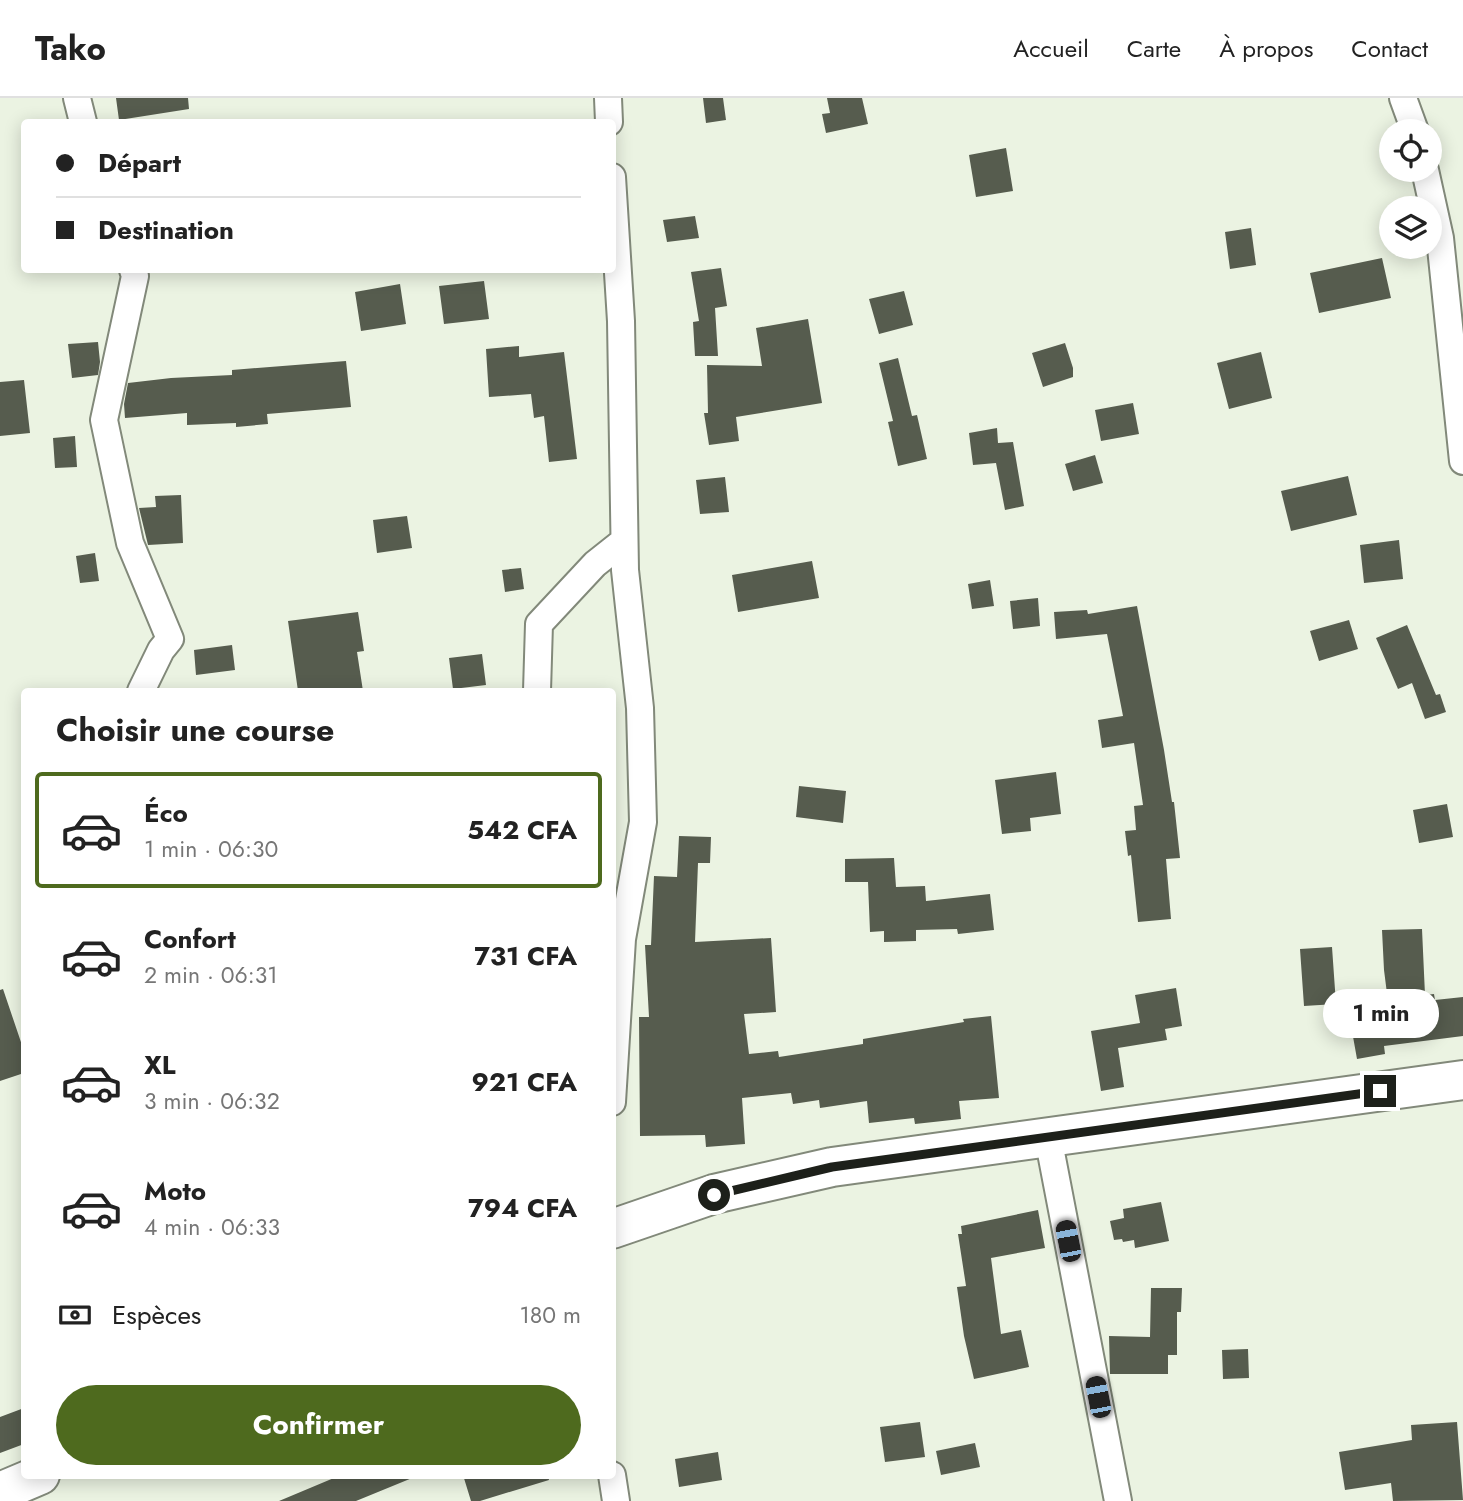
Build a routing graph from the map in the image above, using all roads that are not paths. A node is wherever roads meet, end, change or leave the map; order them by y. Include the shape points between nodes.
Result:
1 (77, 98) edge
2 (608, 98) edge
3 (1403, 98) edge
4 (82, 119) edge
5 (609, 119) edge
6 (1411, 119) edge
7 (1428, 182) edge
8 (616, 241) edge
9 (134, 273) edge
10 (1463, 461) edge
11 (624, 541) junction
12 (143, 688) edge
13 (537, 688) edge
14 (616, 1037) edge
15 (1463, 1080) edge
16 (1048, 1137) junction
17 (616, 1228) edge
18 (31, 1479) edge
19 (613, 1479) edge
20 (0, 1493) edge
21 (616, 1501) edge
22 (1118, 1501) edge

1 - 4 street
2 - 5 street
3 - 6 street
7 - 10 street via 1440,238
8 - 11 street
9 - 12 street via 104,420 130,543 170,639
11 - 13 street via 594,564 539,624
11 - 14 street via 640,708 643,822 622,939
15 - 16 street
16 - 17 street via 832,1167 714,1195
16 - 22 street
18 - 20 street
19 - 21 street

